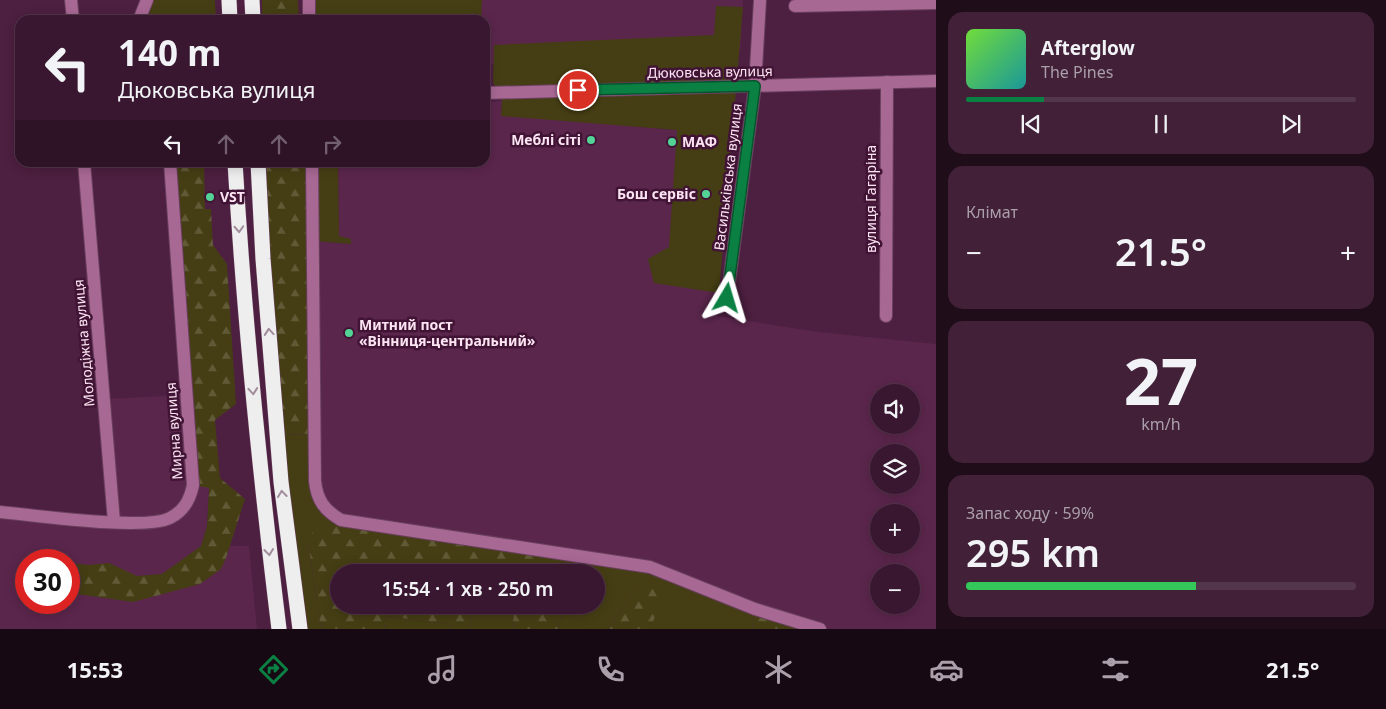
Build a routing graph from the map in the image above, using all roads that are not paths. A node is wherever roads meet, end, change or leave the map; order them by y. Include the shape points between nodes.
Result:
1 (71, 0) edge
2 (147, 0) edge
3 (229, 0) edge
4 (252, 0) edge
5 (309, 0) edge
6 (760, 0) edge
7 (936, 3) edge
8 (795, 6) dead end
9 (72, 15) edge
10 (141, 15) edge
11 (230, 15) edge
12 (253, 15) edge
13 (309, 15) edge
14 (936, 80) edge
15 (886, 82) junction
16 (755, 86) junction
17 (490, 93) edge
18 (84, 167) edge
19 (170, 167) edge
20 (235, 167) edge
21 (258, 167) edge
22 (312, 167) edge
23 (727, 298) dead end
24 (886, 316) dead end
25 (0, 512) edge
26 (114, 522) junction
27 (279, 629) edge
28 (300, 629) edge
29 (820, 629) edge

1 - 9 street
2 - 10 street
3 - 11 highway
4 - 12 highway
5 - 13 street
6 - 16 street, Васильківська вулиця
7 - 8 street
14 - 15 street, Дюковська вулиця
15 - 16 street, Дюковська вулиця
15 - 24 street, вулиця Гагаріна
16 - 17 street, Дюковська вулиця
16 - 23 street, Васильківська вулиця
18 - 26 street, Молодіжна вулиця
19 - 26 street, Мирна вулиця via 193,485 186,505 170,519 154,523
20 -> 27 highway via 240,258 261,483
28 -> 21 highway via 281,482
22 - 29 street via 315,481 320,502 329,513 341,520 650,567 755,609
25 - 26 street, Мирна вулиця

